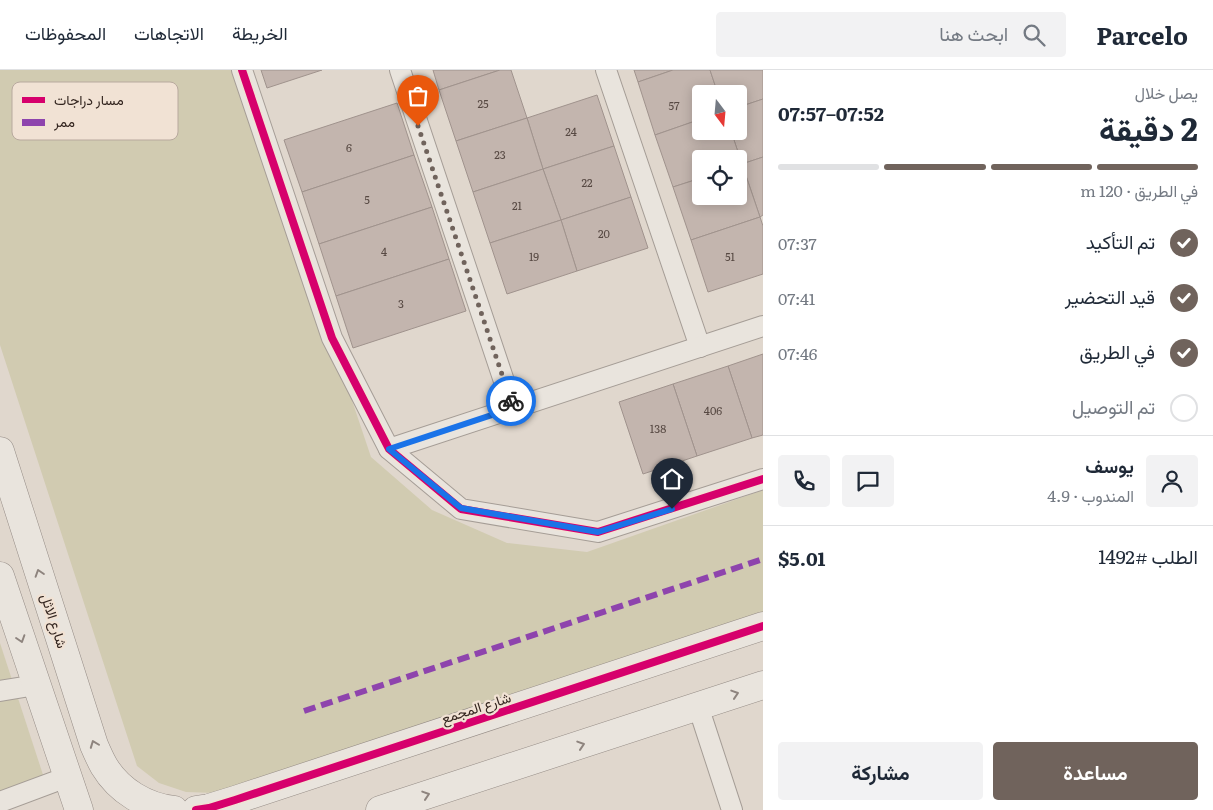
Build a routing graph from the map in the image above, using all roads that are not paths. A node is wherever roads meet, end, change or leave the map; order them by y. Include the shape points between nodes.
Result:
1 (242, 70) edge
2 (400, 70) edge
3 (606, 70) edge
4 (763, 326) edge
5 (700, 346) junction
6 (513, 408) junction
7 (389, 449) junction
8 (0, 451) edge
9 (763, 479) edge
10 (0, 576) edge
11 (763, 626) edge
12 (36, 685) junction
13 (763, 685) edge
14 (0, 691) edge
15 (698, 706) junction
16 (67, 777) junction
17 (0, 802) edge
18 (79, 810) edge
19 (174, 810) edge
20 (196, 810) edge
21 (380, 810) edge
22 (732, 810) edge

1 - 7 street via 332,338
2 - 6 street
3 - 5 street
4 - 5 street
5 - 6 street
6 - 7 street
7 - 9 street via 461,508 598,532
19 -> 8 street, شارع الاثل via 139,800 119,785 104,766 94,744
10 -> 12 street
11 - 20 street, شارع المجمع via 235,800
12 - 14 street
12 - 16 street
15 -> 13 street
21 -> 15 street
15 - 22 street
16 - 17 street
16 - 18 street

